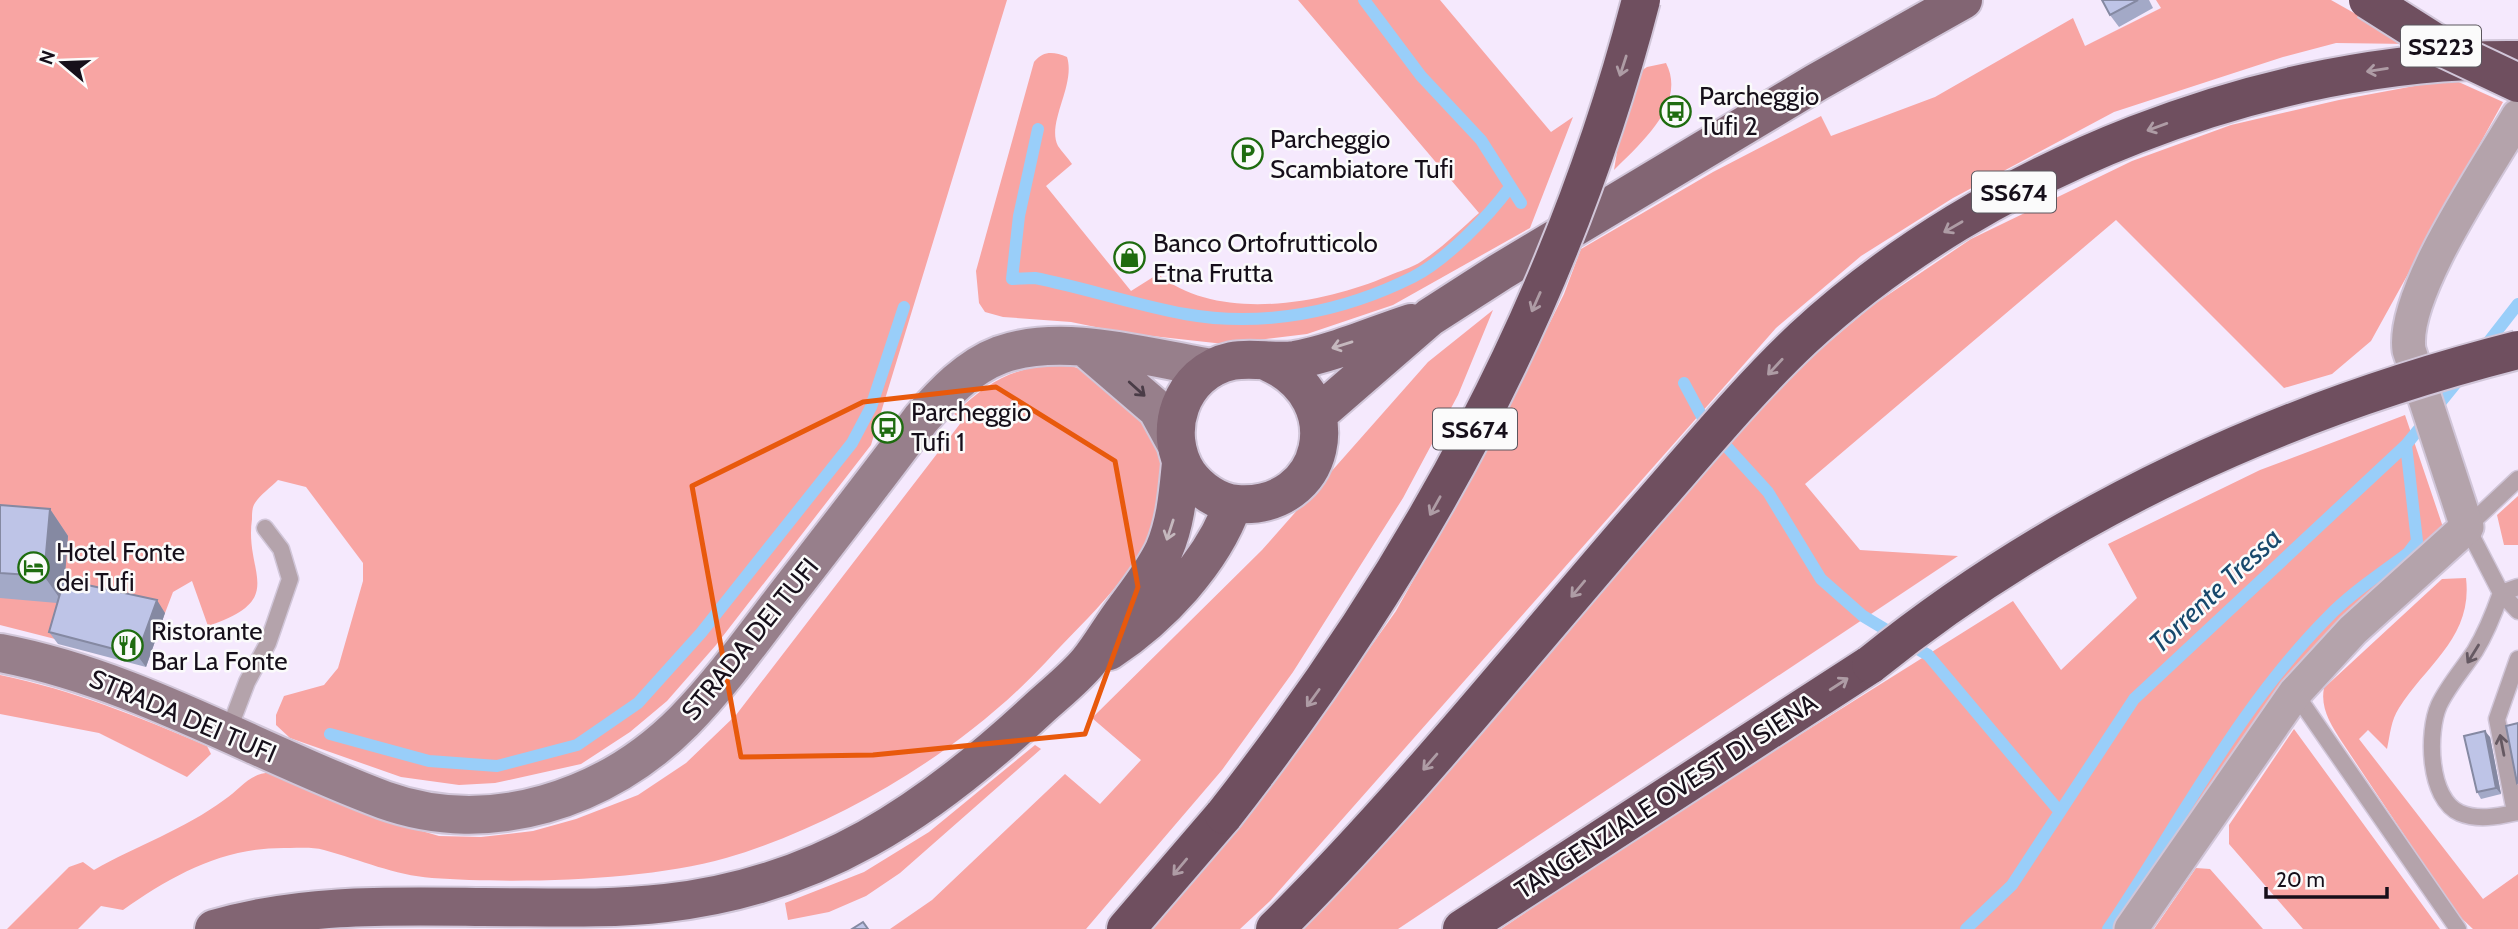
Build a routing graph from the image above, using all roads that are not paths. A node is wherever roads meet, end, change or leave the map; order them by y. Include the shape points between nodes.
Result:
1 (1641, 0) edge
2 (1963, 0) edge
3 (2368, 0) edge
4 (2518, 60) edge
5 (2518, 83) edge
6 (2518, 116) edge
7 (1430, 317) junction
8 (1085, 347) junction
9 (2518, 350) edge
10 (1268, 362) junction
11 (1212, 368) junction
12 (2518, 368) edge
13 (1317, 415) junction
14 (1178, 453) junction
15 (2518, 478) edge
16 (1233, 504) junction
17 (2467, 527) junction
18 (265, 528) dead end
19 (2518, 587) edge
20 (2501, 593) junction
21 (2518, 611) edge
22 (0, 653) edge
23 (2518, 659) edge
24 (1088, 662) junction
25 (1871, 664) junction
26 (2295, 693) junction
27 (228, 732) junction
28 (2516, 812) edge
29 (214, 929) edge
30 (1126, 929) edge
31 (1275, 929) edge
32 (1462, 929) edge
33 (2131, 929) edge
34 (2458, 929) edge

1 -> 30 highway, SS674, bridge via 1601,134 1536,303 1483,416 1416,539 1313,698 1224,814
2 - 7 main road via 1703,149
3 - 5 highway, SS223, bridge via 2444,48
4 -> 31 highway, SS674, bridge via 2443,61 2279,88 2202,111 2126,139 2000,200 1888,268 1778,363 1435,756
6 - 17 street via 2427,273 2409,324 2409,350
7 -> 10 main road via 1296,360
7 - 13 main road
8 - 11 street, STRADA DEI TUFI
8 -> 14 street via 1157,409
8 - 27 street, STRADA DEI TUFI via 1015,350 957,381 922,419 707,697 657,747 576,795 471,816 416,810
9 - 25 highway, bridge via 2328,406 2168,477 2010,567
10 - 11 main road via 1230,361
10 - 13 main road via 1300,382
11 - 14 main road via 1182,400 1175,420
12 - 25 highway, bridge via 2417,396 2207,476 2077,547 1925,640
13 - 16 main road via 1320,439 1300,482 1280,497 1257,504
14 - 16 main road via 1194,482
14 -> 24 main road via 1176,514 1164,550
15 - 17 lane
16 - 24 main road via 1203,558 1157,614 1137,633
17 - 20 lane
17 - 26 street via 2353,630
18 - 27 lane via 282,549 289,579 268,643 247,681
19 - 20 lane
20 - 21 lane
20 -> 28 lane via 2482,640 2439,706 2431,750 2439,789 2459,813 2493,818
22 - 27 street, STRADA DEI TUFI via 112,682
28 -> 23 lane via 2497,719
24 - 29 main road via 1002,743 927,804 852,848 784,877 734,892 667,903 607,908 312,909
32 -> 25 highway, TANGENZIALE OVEST DI SIENA
26 - 33 street
26 - 34 lane

